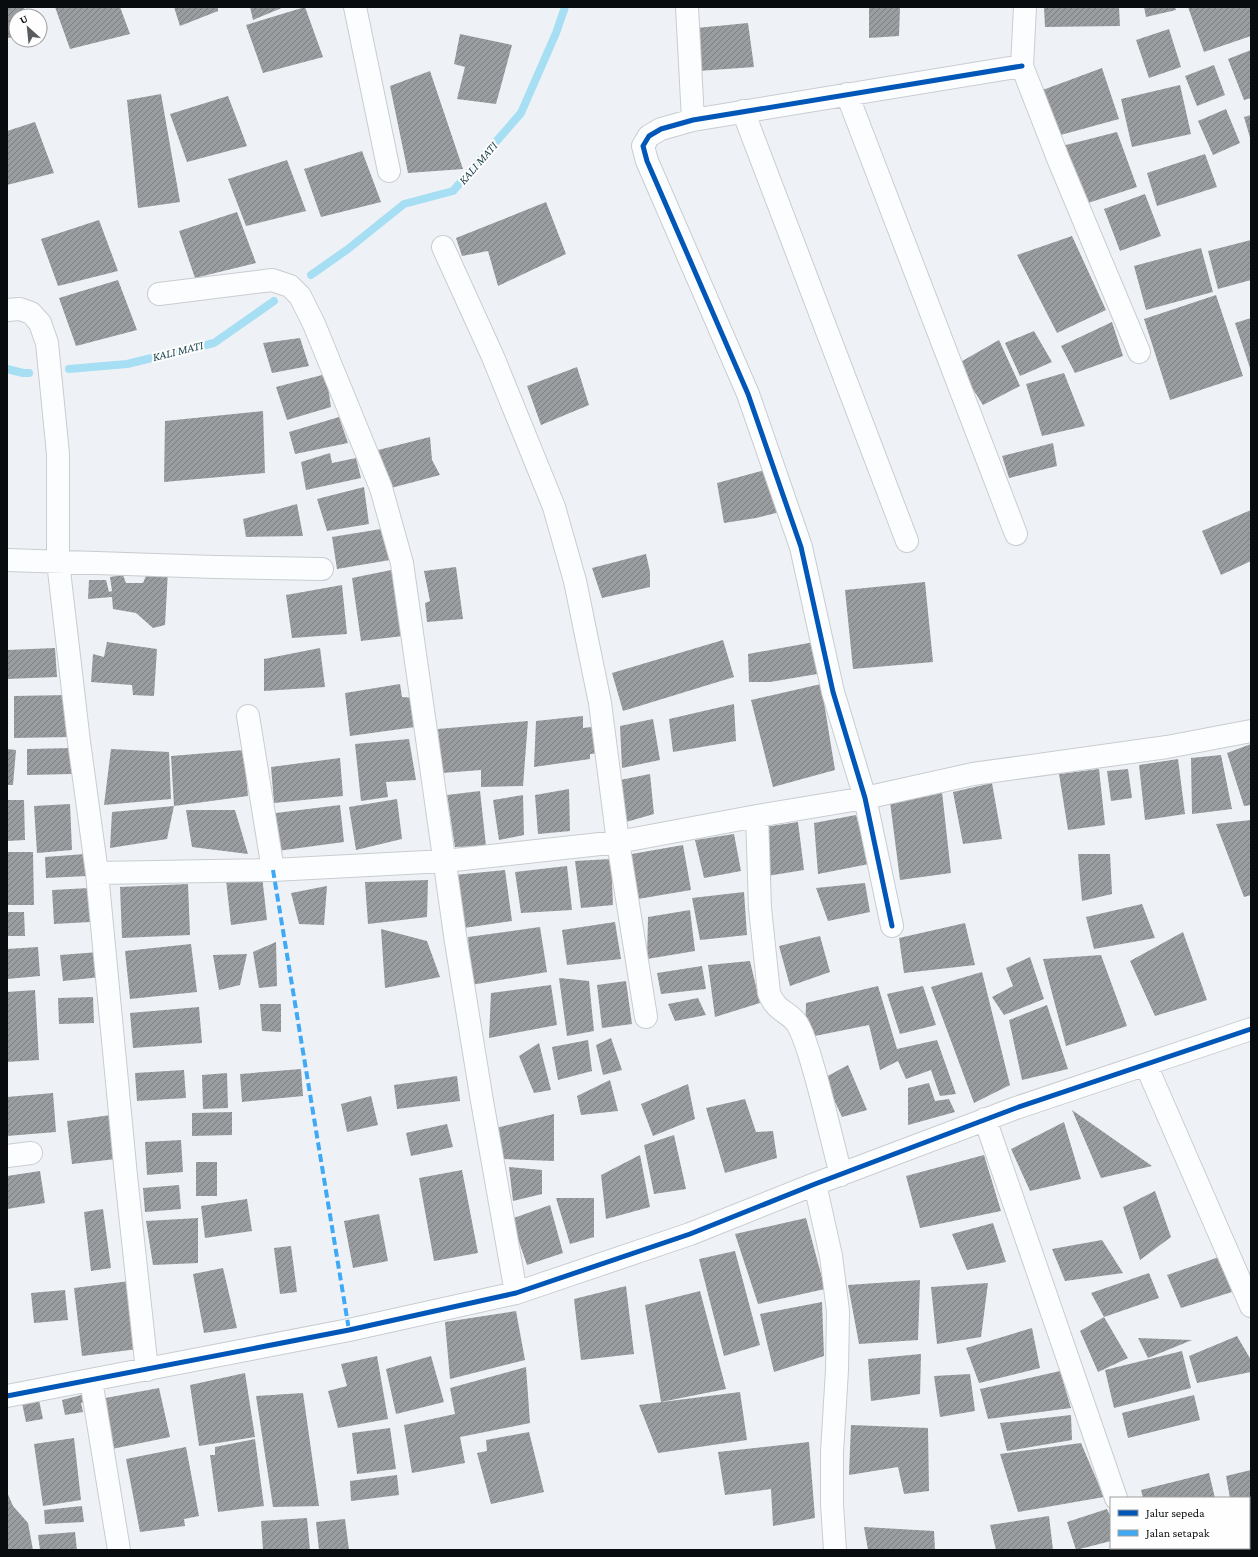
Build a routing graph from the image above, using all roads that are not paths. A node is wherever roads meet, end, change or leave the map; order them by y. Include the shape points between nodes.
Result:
1 (355, 7) edge
2 (687, 7) edge
3 (1024, 7) edge
4 (1022, 66) junction
5 (847, 94) junction
6 (743, 112) junction
7 (693, 120) junction
8 (389, 171) dead end
9 (443, 247) dead end
10 (158, 294) dead end
11 (7, 310) edge
12 (1139, 352) dead end
13 (1016, 534) dead end
14 (907, 541) dead end
15 (7, 560) edge
16 (58, 562) junction
17 (322, 569) dead end
18 (248, 716) dead end
19 (1251, 731) edge
20 (865, 798) junction
21 (756, 816) junction
22 (618, 842) junction
23 (445, 861) junction
24 (274, 870) junction
25 (97, 873) junction
26 (892, 926) dead end
27 (646, 1017) dead end
28 (1251, 1029) edge
29 (1146, 1064) junction
30 (985, 1119) junction
31 (31, 1153) dead end
32 (7, 1156) edge
33 (841, 1175) junction
34 (815, 1184) junction
35 (516, 1293) junction
36 (1251, 1306) edge
37 (146, 1370) junction
38 (91, 1380) junction
39 (7, 1396) edge
40 (1116, 1497) edge
41 (119, 1550) edge
42 (835, 1550) edge

1 - 8 street
2 - 7 street
3 - 4 street
4 - 5 street
4 - 12 street via 1067,182
5 - 6 street
5 - 13 street
6 - 7 street
6 - 14 street
7 - 20 street via 661,129 649,136 643,151 748,394 801,547 833,692
9 - 22 street via 493,356 554,507 575,581 600,703
10 - 23 street via 272,280 290,286 300,296 314,324 381,488 402,562
11 - 16 street via 20,309 31,313 40,323 47,343 58,454
15 - 16 street
16 - 17 street
16 - 25 street
18 - 24 street
19 - 20 street via 1167,747 973,774
20 - 21 street
20 - 26 street
21 - 22 street
21 - 33 street via 760,908 769,993 772,1002 798,1025 805,1040
22 - 23 street
22 - 27 street
23 - 24 street
23 - 35 street via 482,1101
24 - 25 street
25 - 37 street
28 - 29 street
29 - 30 street
29 - 36 street
30 - 33 street
30 - 40 street
31 - 32 street
33 - 34 street
34 - 35 street via 690,1234
34 - 42 street via 831,1256 838,1311 832,1452
35 - 37 street via 350,1330
37 - 38 street
38 - 39 street
38 - 41 street

